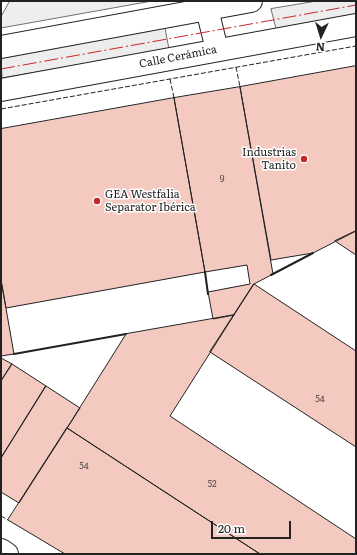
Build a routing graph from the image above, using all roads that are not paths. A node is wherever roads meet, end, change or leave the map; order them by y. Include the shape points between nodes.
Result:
1 (251, 1) edge
2 (202, 5) edge
3 (356, 26) edge
4 (1, 47) edge
5 (217, 50) junction
6 (1, 90) edge
7 (1, 550) edge
8 (7, 554) edge

1 - 2 street
2 - 4 street
2 - 5 street
3 - 5 street, Calle Cerámica
5 - 6 street, Calle Cerámica
7 - 8 street

